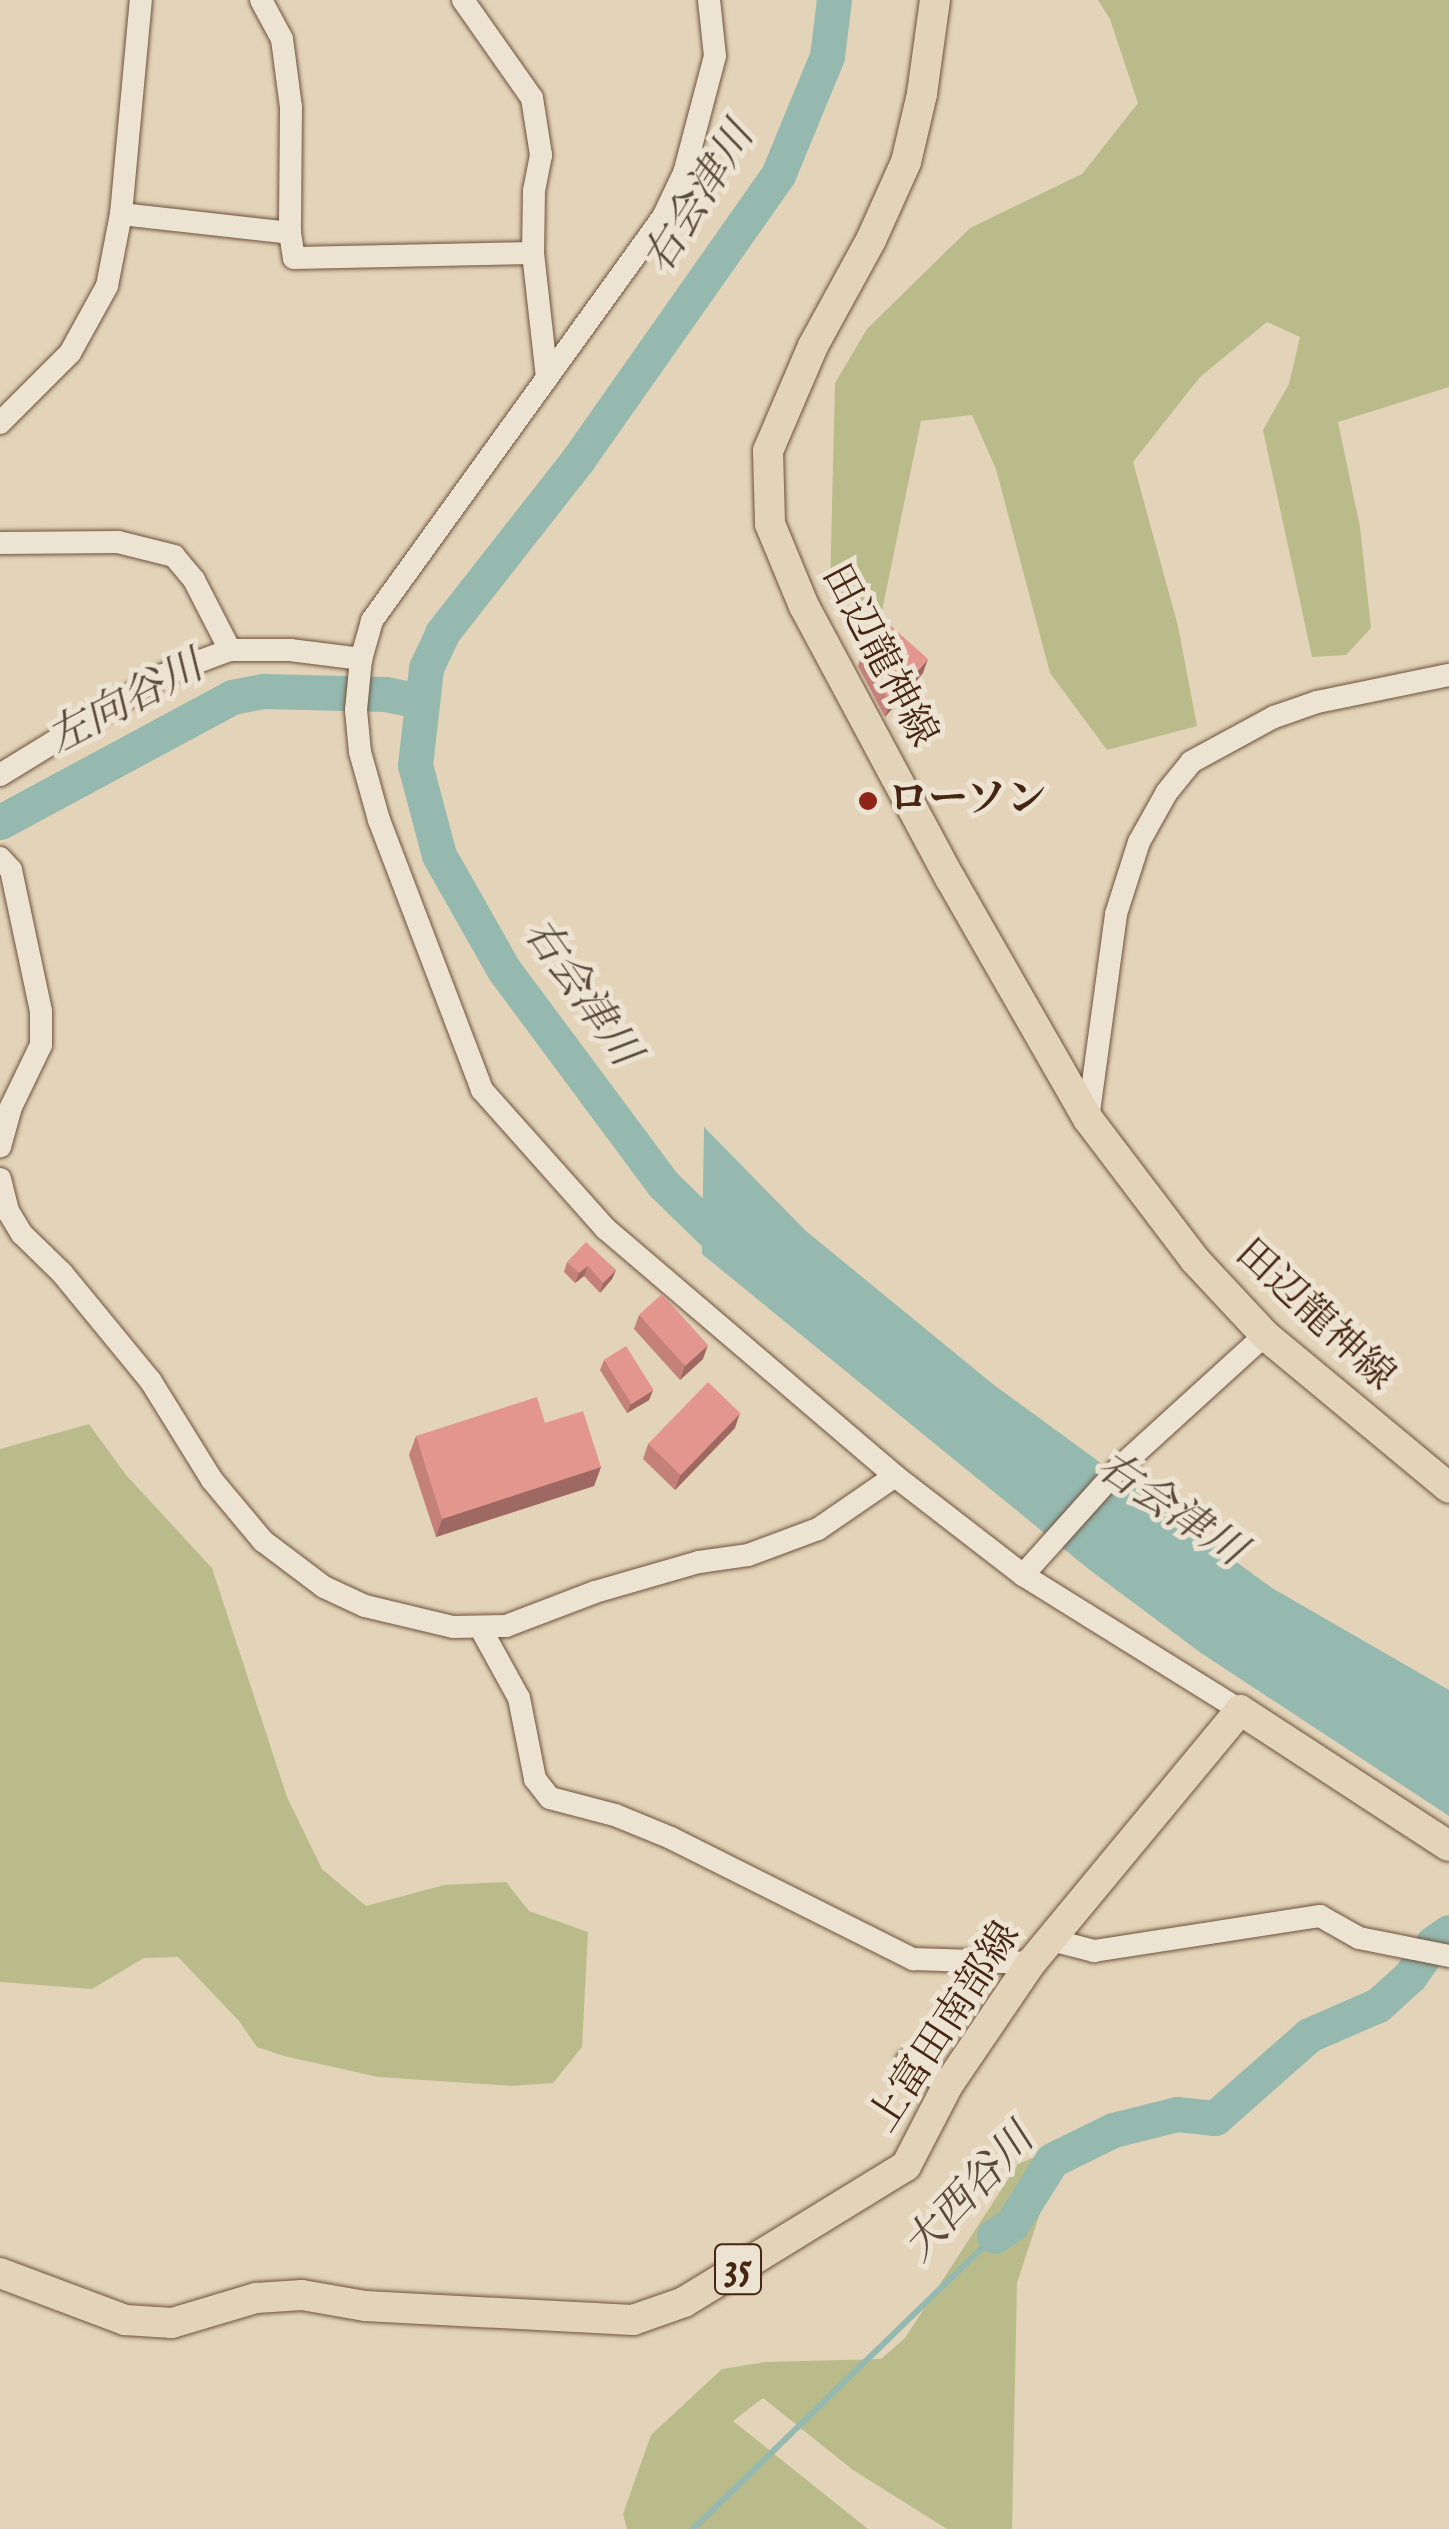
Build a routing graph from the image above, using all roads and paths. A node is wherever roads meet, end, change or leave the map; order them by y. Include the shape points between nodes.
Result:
1 (141, 0) edge
2 (261, 0) edge
3 (463, 0) edge
4 (709, 0) edge
5 (935, 0) edge
6 (120, 214) junction
7 (290, 232) junction
8 (533, 253) junction
9 (547, 378) junction
10 (0, 424) edge
11 (0, 542) edge
12 (230, 650) junction
13 (360, 665) junction
14 (1449, 675) edge
15 (0, 775) edge
16 (0, 858) edge
17 (1088, 1120) junction
18 (0, 1146) edge
19 (0, 1179) edge
20 (1265, 1335) junction
21 (895, 1476) junction
22 (1449, 1488) edge
23 (1023, 1576) junction
24 (481, 1629) junction
25 (1240, 1710) junction
26 (1449, 1846) edge
27 (1040, 1951) junction
28 (1449, 1956) edge
29 (908, 2061) dead end
30 (948, 2085) junction
31 (0, 2273) edge

1 - 6 street
2 - 7 street via 282,39 292,107
3 - 8 street via 532,98 541,155
4 - 9 street via 714,56 684,173 663,217
5 - 17 main road, 田辺龍神線 via 906,162 768,451 770,524 813,623
6 - 7 street
6 - 10 street via 107,286 70,353
7 - 8 street via 294,258
8 - 9 street
9 - 13 street via 382,602
11 - 12 street via 118,542 174,556
12 - 13 street via 290,650
12 - 15 street via 163,675
13 - 21 street via 360,752 379,820 482,1090 606,1229
14 - 17 street via 1288,712 1191,762 1139,842 1116,914
16 - 18 street via 11,870 21,915 41,1011 41,1045
17 - 20 main road, 田辺龍神線 via 1195,1260
19 - 24 street via 22,1234 150,1380 212,1480 262,1541 324,1587 365,1606
20 - 22 main road, 田辺龍神線
20 - 23 street via 1120,1467
21 - 23 street
21 - 24 street via 818,1529 748,1555 699,1562
23 - 25 street
24 - 27 street via 519,1698 535,1779 550,1798 615,1814 671,1838 913,1959
25 - 26 main road
25 - 27 main road, 上富田南部線 / 35
27 - 28 street via 1094,1952 1320,1916 1360,1938
27 - 30 main road, 上富田南部線 / 35
29 - 30 street
30 - 31 main road, 上富田南部線 / 35 via 906,2166 684,2302 633,2320 365,2306 302,2295 256,2298 172,2323 124,2320

